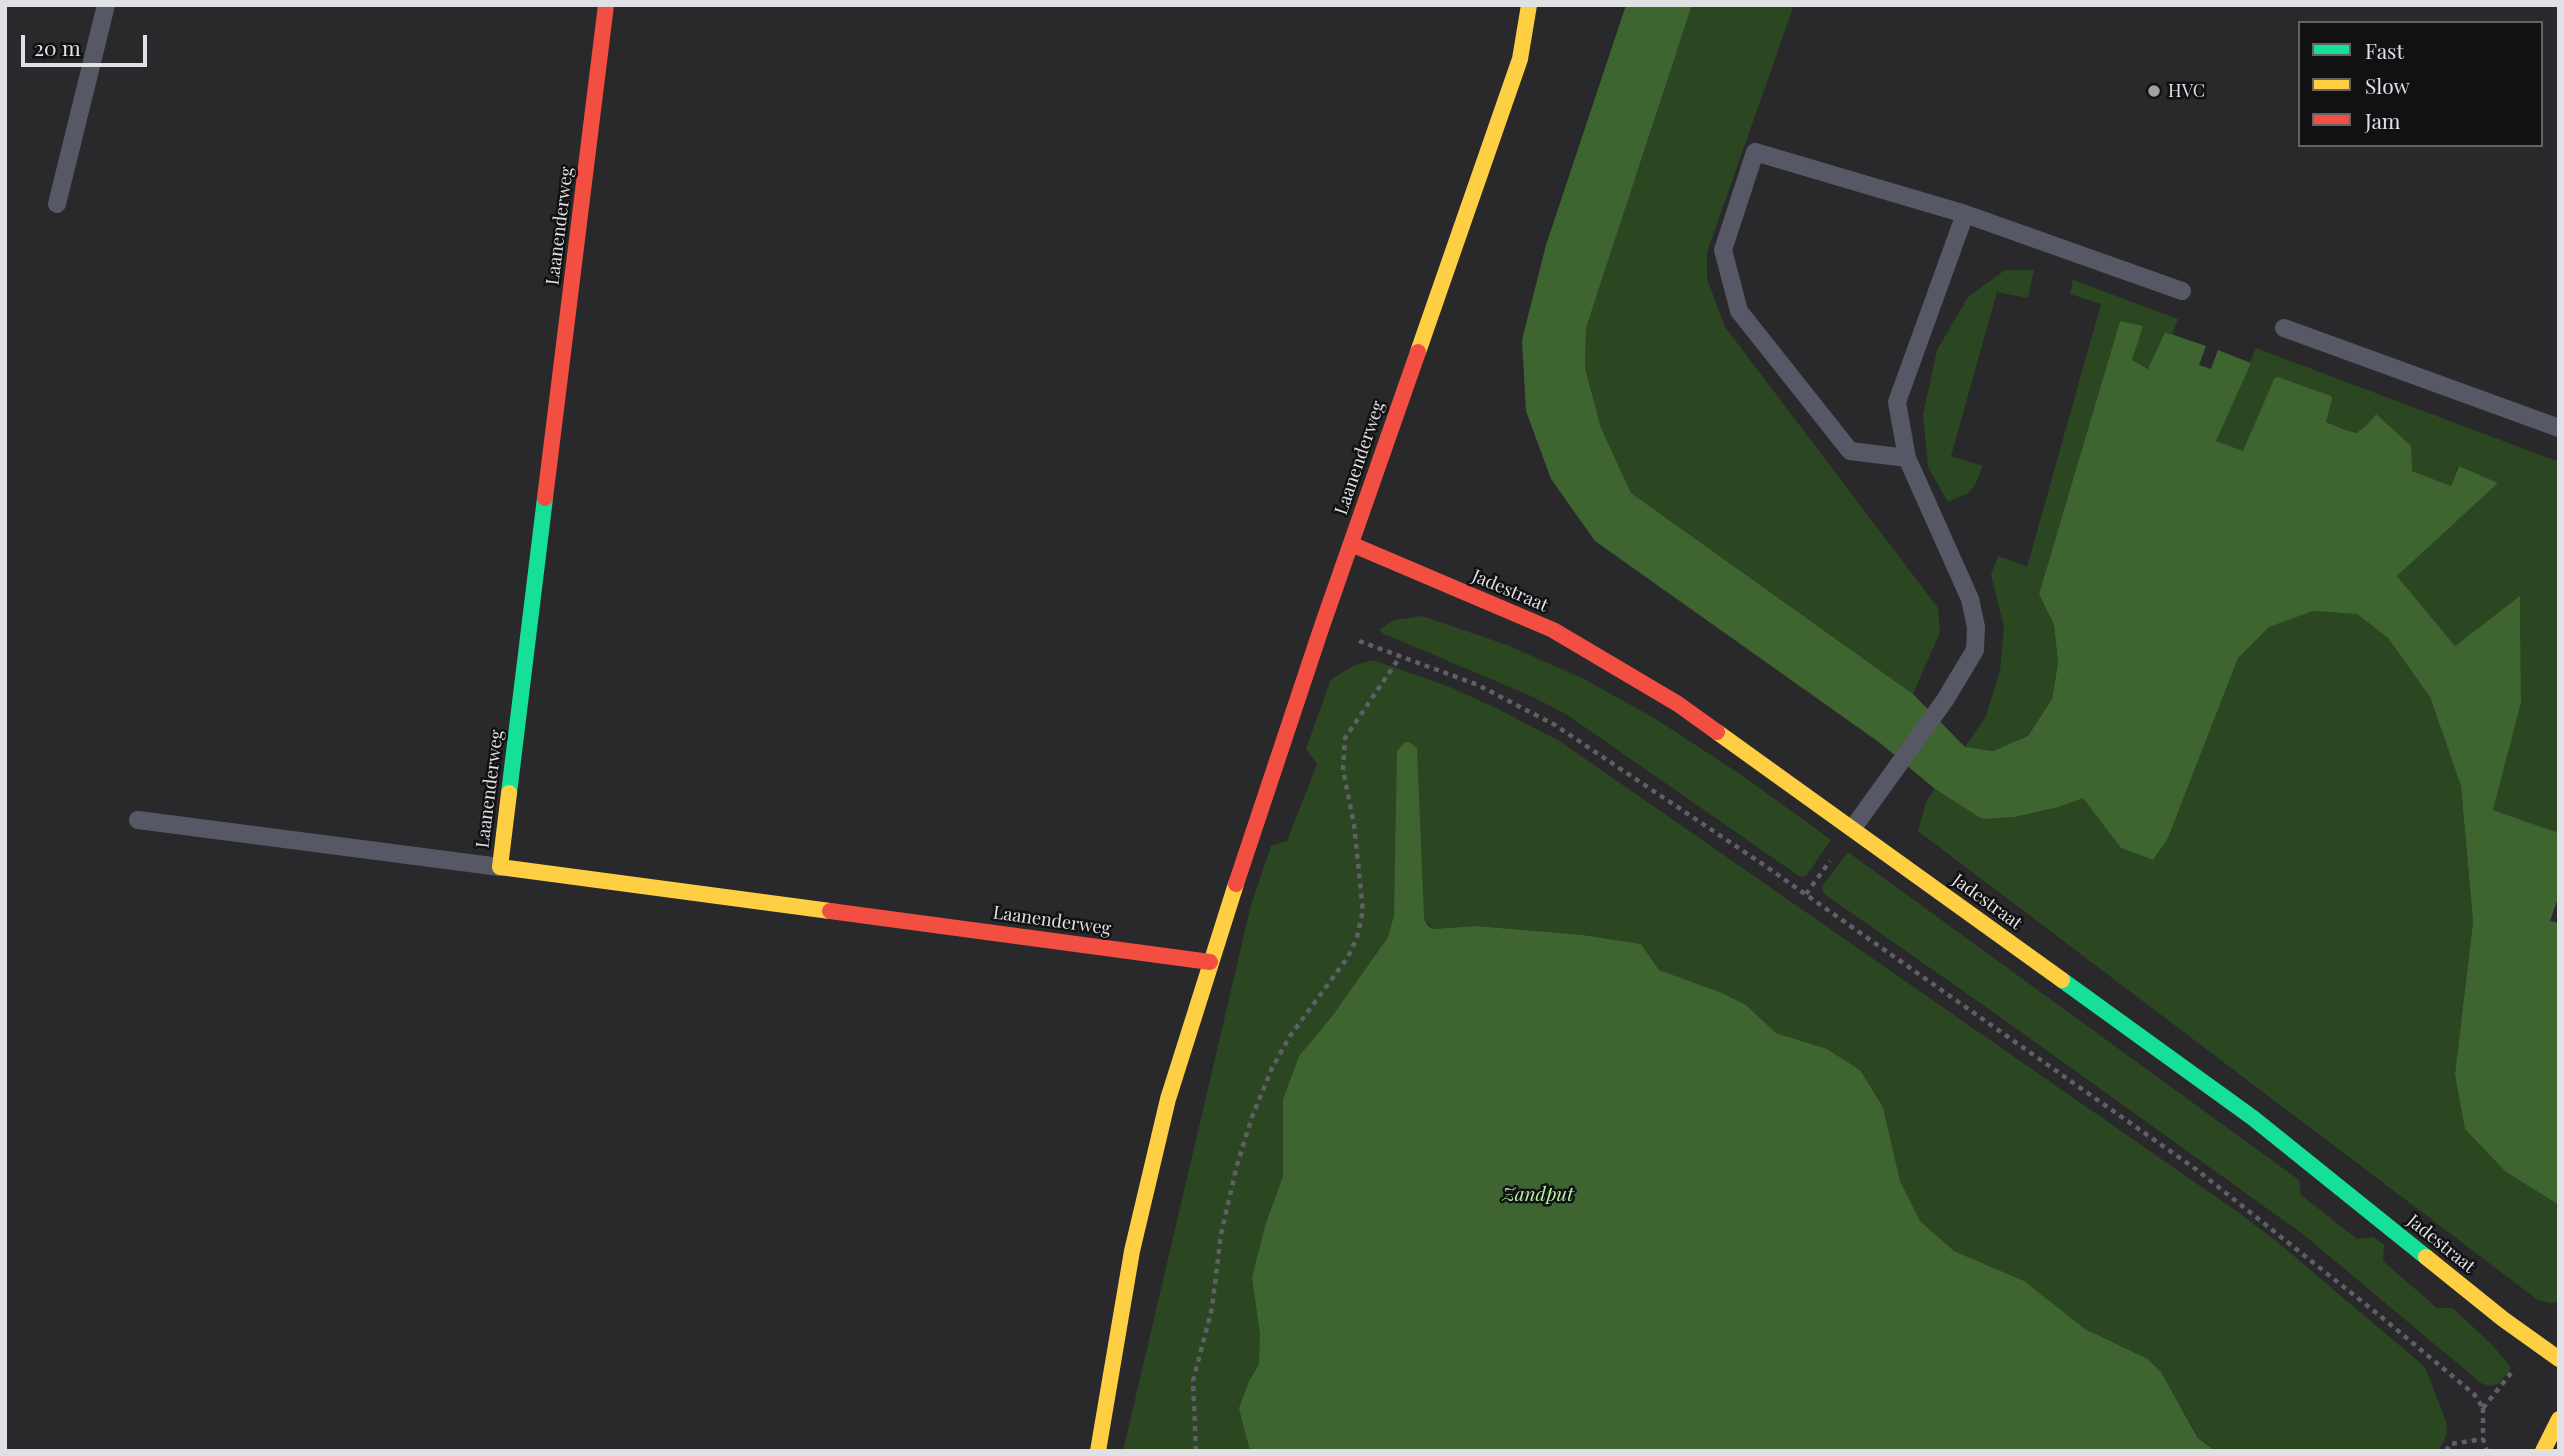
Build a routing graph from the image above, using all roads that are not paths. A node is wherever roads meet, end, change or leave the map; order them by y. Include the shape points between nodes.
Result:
1 (106, 5) edge
2 (606, 5) edge
3 (1529, 5) edge
4 (57, 204) dead end
5 (1965, 214) junction
6 (2182, 291) dead end
7 (2284, 328) dead end
8 (2559, 428) edge
9 (1908, 458) junction
10 (1351, 544) junction
11 (138, 820) dead end
12 (1853, 828) junction
13 (500, 867) junction
14 (1210, 962) junction
15 (2559, 1359) edge
16 (2559, 1419) edge
17 (1098, 1451) edge
18 (2543, 1451) edge

1 - 4 lane
2 - 13 street, Laanenderweg
3 - 10 street, Laanenderweg via 1520,59
5 - 6 lane
5 - 9 lane via 1897,402
5 - 9 lane via 1755,152 1723,250 1739,311 1850,451
7 - 8 lane
9 - 12 lane via 1970,599 1975,650 1945,700
10 - 12 street, Jadestraat via 1553,630 1678,704
10 - 14 street, Laanenderweg
11 - 13 lane
12 - 15 street, Jadestraat via 2253,1118
13 - 14 street, Laanenderweg
14 - 17 street, Laanenderweg via 1168,1099 1132,1251
16 - 18 street

